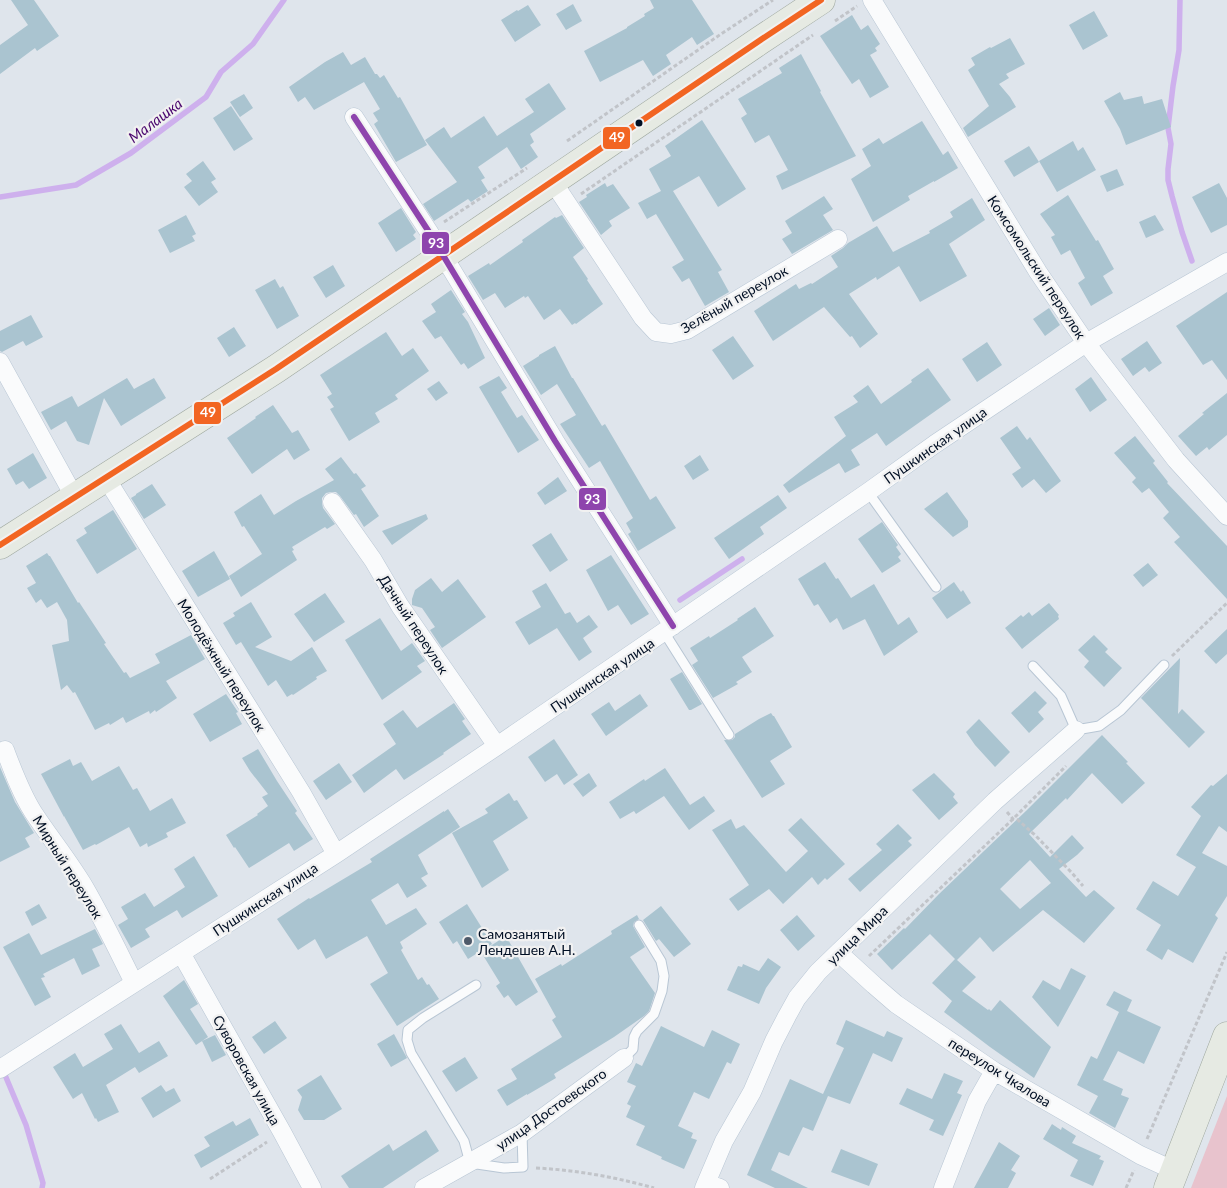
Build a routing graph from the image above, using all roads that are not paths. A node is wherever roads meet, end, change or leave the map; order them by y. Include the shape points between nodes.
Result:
1 (865, 3) edge
2 (827, 11) edge
3 (354, 117) dead end
4 (551, 183) junction
5 (838, 239) dead end
6 (442, 256) junction
7 (1227, 262) edge
8 (1086, 343) junction
9 (0, 362) edge
10 (106, 478) junction
11 (868, 492) junction
12 (75, 498) junction
13 (332, 502) dead end
14 (1227, 516) edge
15 (0, 545) edge
16 (936, 587) dead end
17 (669, 629) junction
18 (1164, 664) road end
19 (1033, 666) dead end
20 (1076, 730) junction
21 (729, 735) dead end
22 (497, 746) junction
23 (5, 750) dead end
24 (336, 854) junction
25 (640, 925) dead end
26 (181, 953) junction
27 (839, 953) junction
28 (134, 983) junction
29 (476, 985) dead end
30 (1227, 1036) edge
31 (624, 1058) joint
32 (0, 1069) edge
33 (994, 1071) junction
34 (522, 1133) junction
35 (470, 1163) junction
36 (1172, 1179) edge
37 (710, 1186) edge
38 (312, 1188) edge
39 (424, 1188) edge
40 (943, 1188) edge

1 - 8 street, Комсомольский переулок
2 - 4 main road via 760,40
3 - 6 street
4 - 5 street, Зелёный переулок via 643,318 656,332 671,334 686,330
4 - 6 main road
6 - 10 main road via 276,369
6 - 17 street
7 - 8 street, Пушкинская улица
8 - 11 street, Пушкинская улица
8 - 14 street, Комсомольский переулок via 1176,460
9 - 12 street
10 - 12 main road
10 - 24 street, Молодёжный переулок
11 - 16 lane
11 - 17 street, Пушкинская улица
12 - 15 main road
13 - 22 street, Дачный переулок
17 - 21 lane
17 - 22 street, Пушкинская улица
18 - 20 lane via 1121,710 1099,726
19 - 20 lane via 1061,696
20 - 27 street, улица Мира via 996,801
22 - 24 street, Пушкинская улица
23 - 28 street, Мирный переулок via 32,810 84,887
24 - 26 street, Пушкинская улица
25 - 31 lane via 661,961 664,976 654,1014 637,1031 633,1049
26 - 28 street, Пушкинская улица
26 - 38 street, Суворовская улица
27 - 33 street, переулок Чкалова via 896,1004
27 - 37 street, улица Мира via 797,998 752,1092 724,1141
28 - 32 street, Пушкинская улица
29 - 35 lane via 423,1018 408,1030 407,1040 411,1053 464,1142
30 - 36 main road
31 - 34 street, улица Достоевского
33 - 36 street, переулок Чкалова via 1140,1155
33 - 40 street via 977,1101
34 - 35 street, улица Достоевского
34 - 35 lane via 523,1167
35 - 39 street, улица Достоевского

